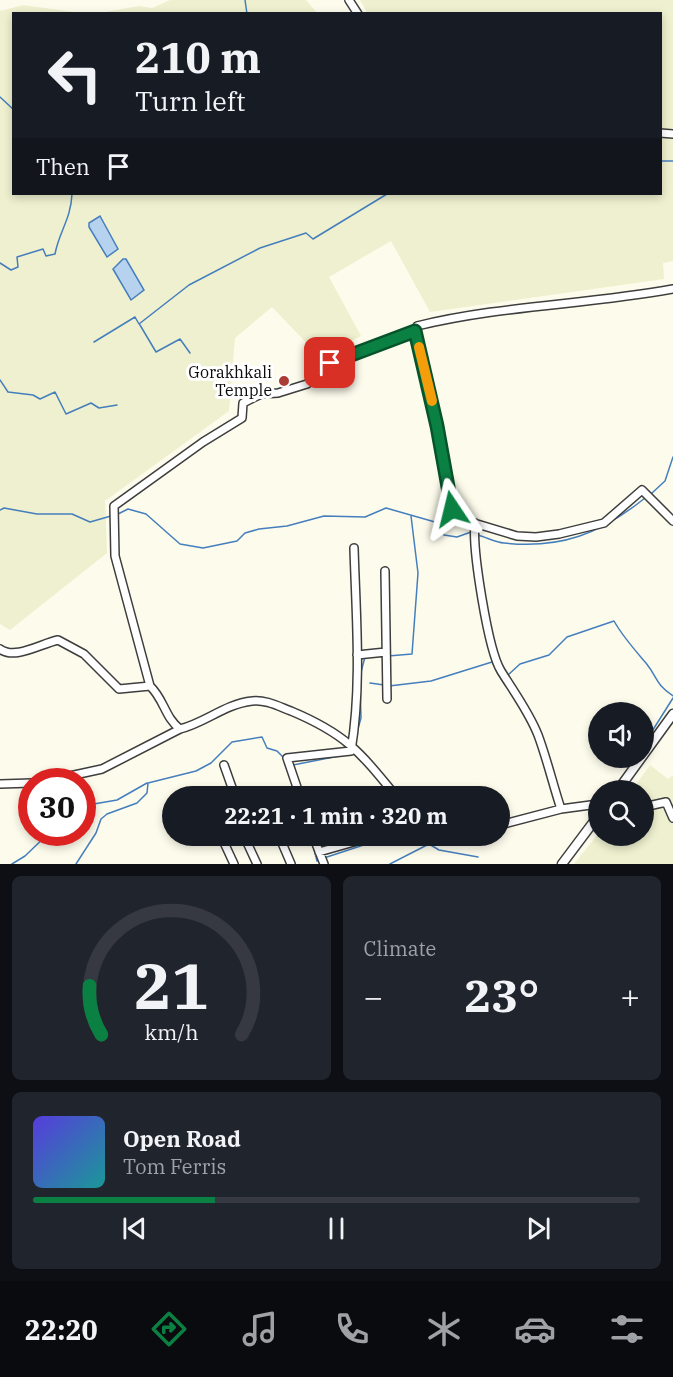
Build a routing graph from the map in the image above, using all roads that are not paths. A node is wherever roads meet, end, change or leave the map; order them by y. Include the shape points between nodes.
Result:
1 (673, 290) edge
2 (415, 331) junction
3 (673, 520) edge
4 (476, 523) junction
5 (354, 548) dead end
6 (384, 571) dead end
7 (0, 649) edge
8 (386, 652) junction
9 (357, 655) junction
10 (150, 686) junction
11 (387, 699) dead end
12 (673, 714) edge
13 (180, 729) junction
14 (352, 744) junction
15 (224, 765) dead end
16 (96, 770) edge
17 (625, 780) edge
18 (18, 783) edge
19 (0, 784) edge
20 (231, 786) edge
21 (297, 786) edge
22 (388, 786) edge
23 (588, 805) edge
24 (654, 805) edge
25 (561, 809) junction
26 (673, 818) edge
27 (510, 822) edge
28 (588, 830) edge
29 (226, 846) edge
30 (248, 846) edge
31 (283, 846) edge
32 (317, 846) edge
33 (340, 846) edge
34 (319, 852) junction
35 (234, 864) edge
36 (256, 864) edge
37 (291, 864) edge
38 (324, 864) edge
39 (562, 864) edge

1 - 2 street via 467,314 417,326
2 - 4 street via 454,517
2 - 10 street via 330,363 307,384 261,394 243,403 242,418 114,506 115,556
3 - 4 street via 642,490 604,523 559,534 516,536
4 - 25 street via 494,651 501,671 537,733
5 - 9 street
6 - 8 street
7 - 10 street via 17,654 58,640 84,654 119,689
8 - 9 street
8 - 11 street
9 - 14 street via 356,732
10 - 13 street via 172,723
12 - 17 street
13 - 14 street via 196,725 217,711 253,700 317,722
13 - 16 street
14 - 21 street via 351,751 344,753 287,758
14 - 22 street
15 - 20 street
18 - 19 street
23 - 25 street
24 - 26 street via 666,802
25 - 27 street
28 - 39 street
29 - 35 street
30 - 36 street
31 - 37 street
32 - 34 street
33 - 34 street
34 - 38 street

